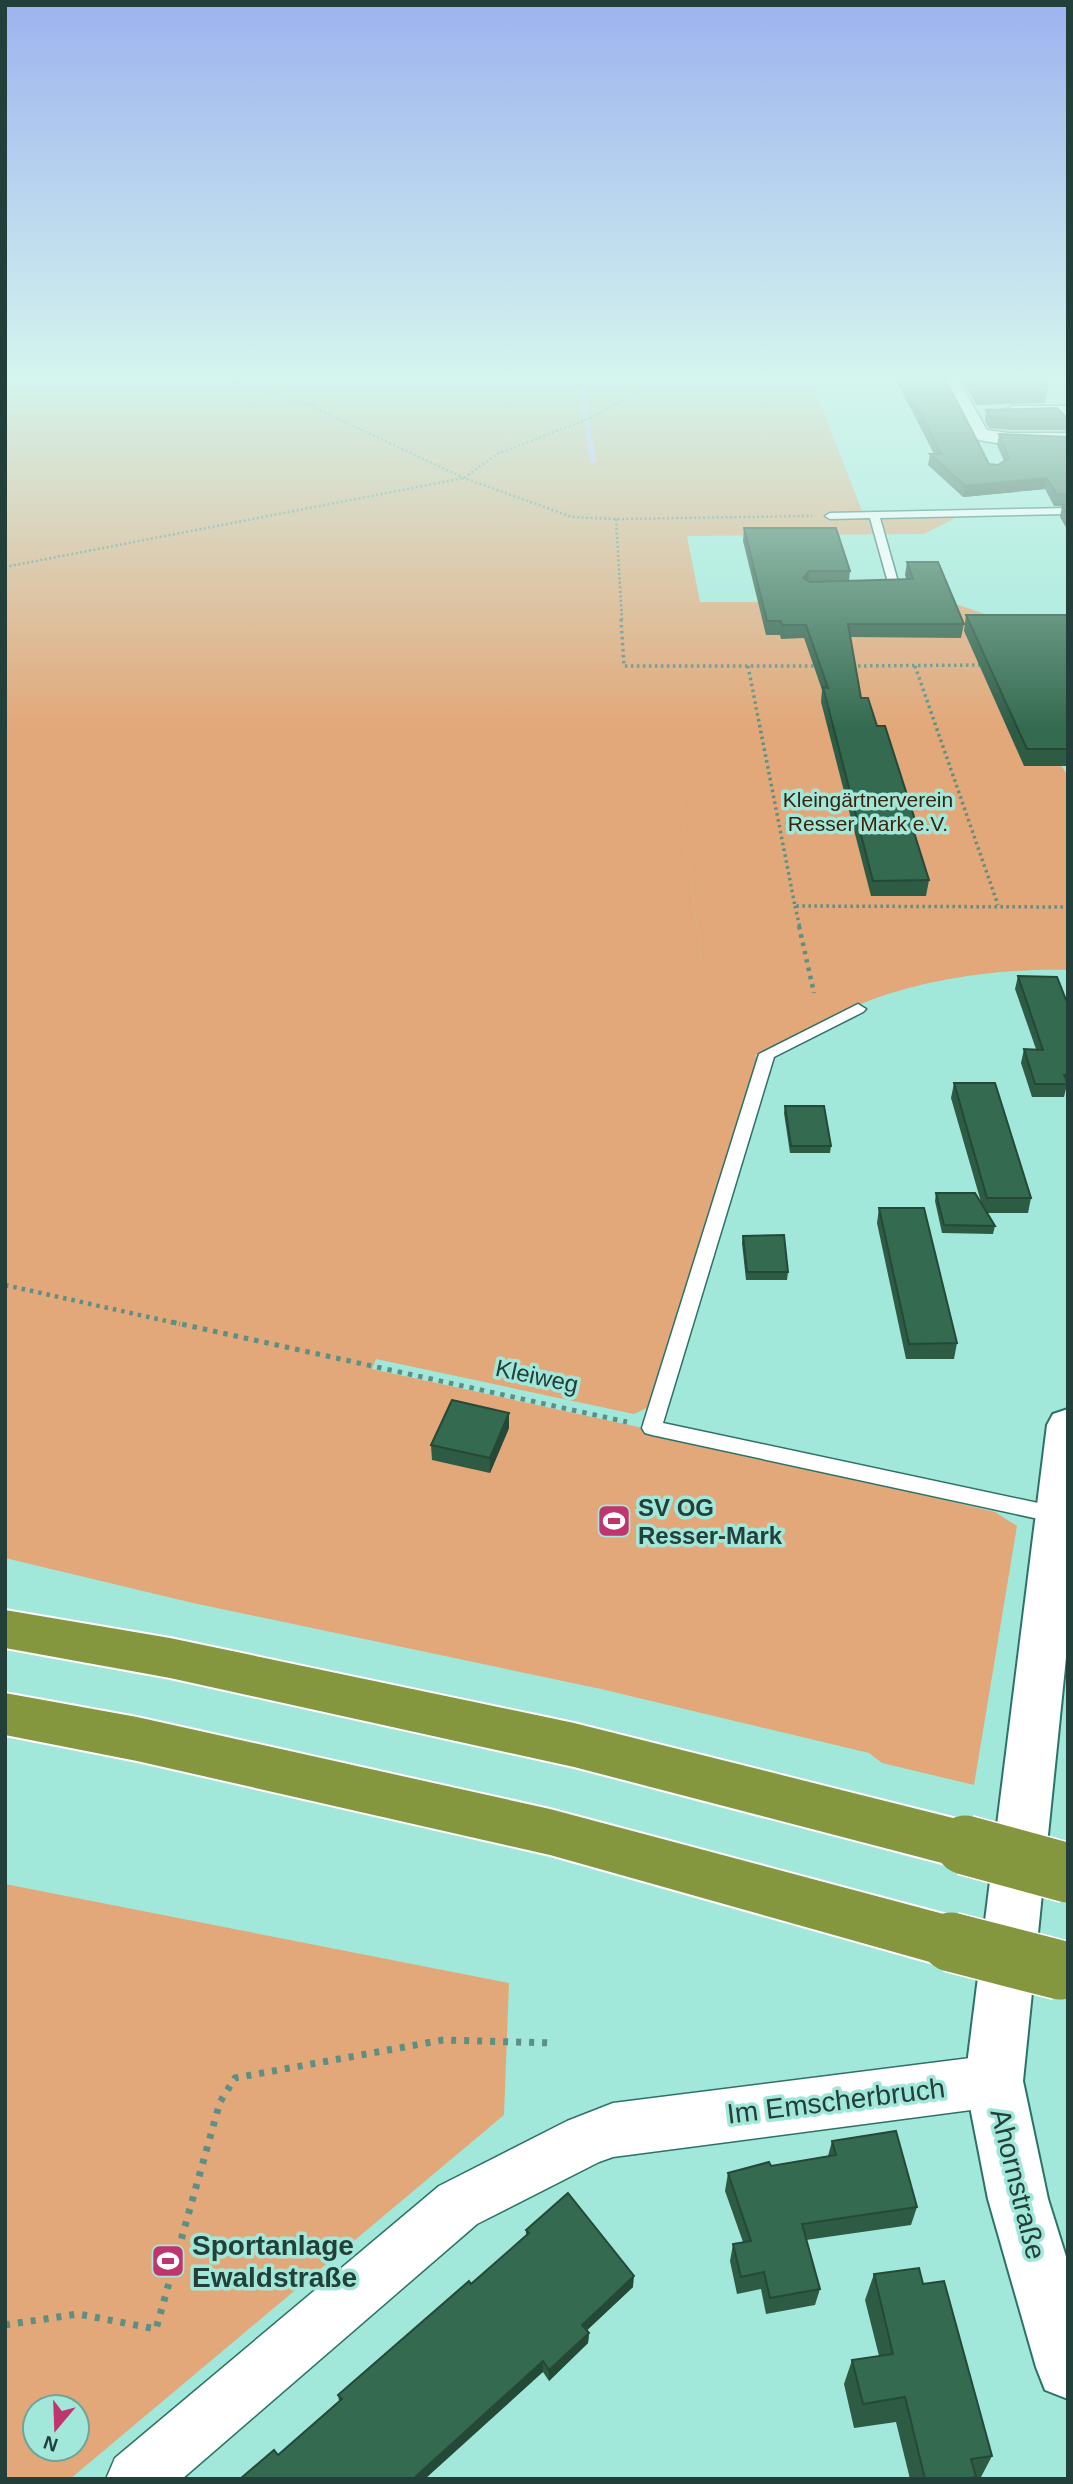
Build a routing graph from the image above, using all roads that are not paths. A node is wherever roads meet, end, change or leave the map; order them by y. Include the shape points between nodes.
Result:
1 (1068, 511) edge
2 (830, 516) road end
3 (874, 516) junction
4 (871, 589) edge
5 (858, 1009) dead end
6 (1068, 1424) edge
7 (1058, 1515) junction
8 (1058, 1592) edge
9 (5, 1629) edge
10 (5, 1714) edge
11 (1068, 1872) edge
12 (1064, 1971) edge
13 (993, 2081) junction
14 (1068, 2367) edge
15 (136, 2479) edge

1 - 3 lane
2 - 3 lane
3 - 4 lane via 895,589
5 - 7 lane via 767,1054 652,1428
6 - 7 street
7 - 8 street
8 - 13 street
9 - 11 highway, bridge via 170,1658 574,1745
10 - 12 highway, bridge via 550,1832
13 - 14 street, Ahornstraße via 1018,2199
13 - 15 street, Im Emscherbruch via 613,2130 586,2140 458,2205

